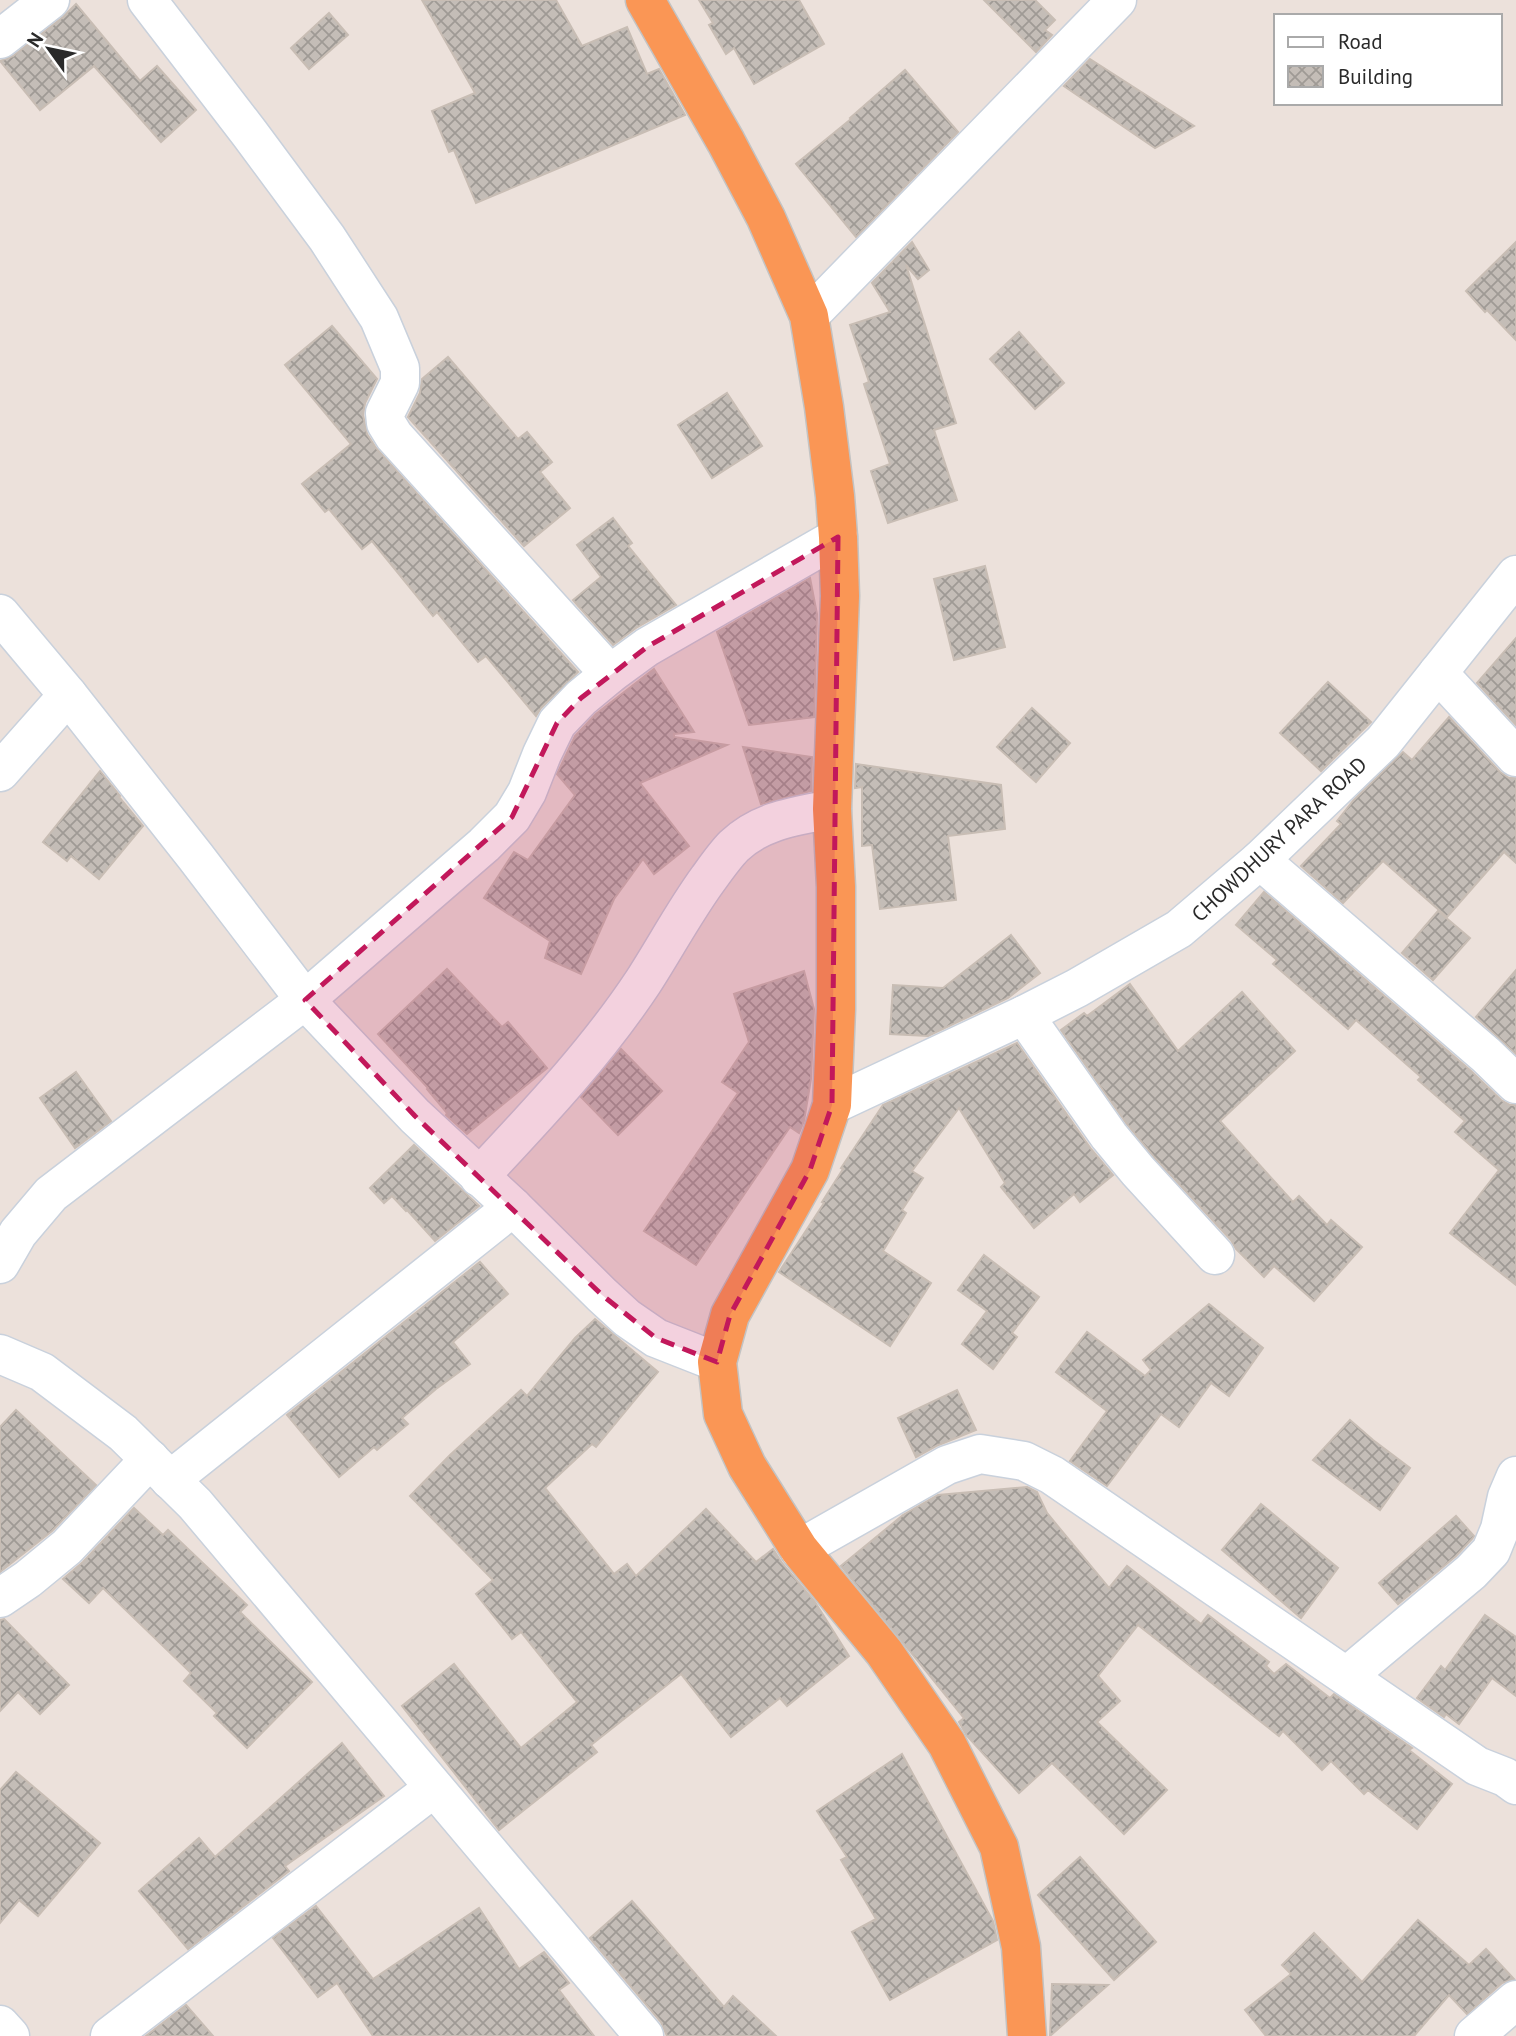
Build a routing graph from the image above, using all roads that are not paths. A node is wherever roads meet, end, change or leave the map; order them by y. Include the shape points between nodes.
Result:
1 (50, 0) edge
2 (147, 0) edge
3 (645, 0) edge
4 (1117, 0) edge
5 (0, 39) edge
6 (809, 316) junction
7 (838, 537) junction
8 (1516, 575) edge
9 (5, 632) edge
10 (1438, 673) junction
11 (610, 674) junction
12 (68, 695) junction
13 (1516, 757) edge
14 (0, 772) edge
15 (832, 809) junction
16 (1260, 860) junction
17 (305, 1000) junction
18 (1024, 1015) junction
19 (1516, 1084) edge
20 (832, 1105) junction
21 (479, 1177) junction
22 (513, 1207) junction
23 (1215, 1255) dead end
24 (0, 1264) edge
25 (0, 1354) edge
26 (717, 1362) junction
27 (160, 1470) junction
28 (1516, 1476) edge
29 (799, 1549) junction
30 (0, 1598) edge
31 (1346, 1676) junction
32 (1516, 1784) edge
33 (434, 1788) junction
34 (1516, 2000) edge
35 (0, 2025) edge
36 (10, 2036) edge
37 (110, 2036) edge
38 (644, 2036) edge
39 (1027, 2036) edge
40 (1474, 2036) edge

1 - 5 street
2 - 11 street via 327,238 379,318 400,368 400,383 385,413 394,436
3 - 6 highway via 766,218
4 - 6 street
6 - 7 highway
7 - 11 street via 647,647
7 - 15 highway
8 - 10 street, CHOWDHURY PARA ROAD
9 - 12 street
10 - 13 street
10 - 16 street, CHOWDHURY PARA ROAD via 1383,742
11 - 17 street via 557,723 512,817
12 - 14 street
12 - 17 street
15 - 20 highway via 836,1009
15 - 21 street via 758,828 734,846 599,1041
16 - 18 street, CHOWDHURY PARA ROAD via 1180,929
16 - 19 street
17 - 21 street
17 - 24 street via 51,1194 18,1233
18 - 20 street, CHOWDHURY PARA ROAD
18 - 23 street via 1109,1136
20 - 26 highway via 810,1170 730,1315
21 - 22 street
22 - 26 street via 627,1318 656,1338
22 - 27 street
25 - 27 street via 42,1372 123,1433
26 - 29 highway via 723,1414 747,1466
27 - 30 street
27 - 33 street via 195,1504
28 - 31 street via 1491,1551
29 - 31 street via 947,1465 980,1454 1024,1461 1052,1475
29 - 39 highway via 884,1652 947,1744 999,1847 1021,1947
31 - 32 street via 1477,1766
33 - 37 street
33 - 38 street
34 - 40 street
35 - 36 street

